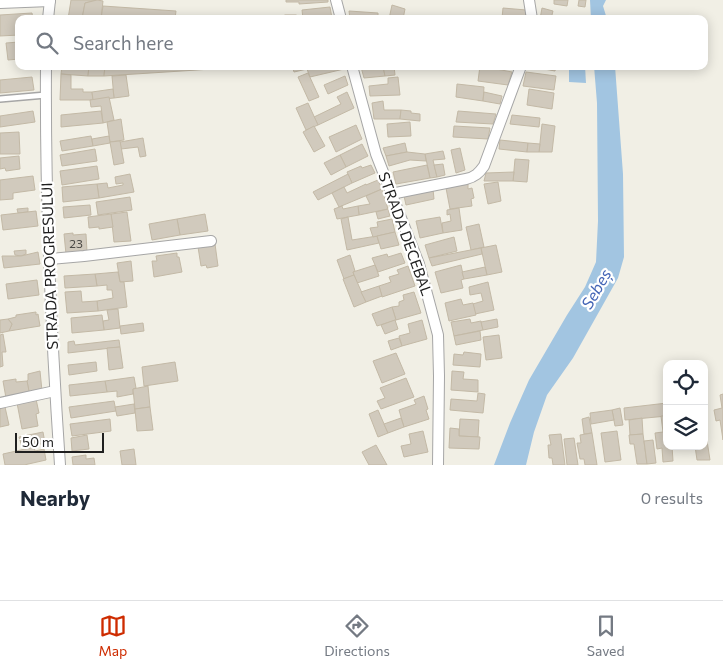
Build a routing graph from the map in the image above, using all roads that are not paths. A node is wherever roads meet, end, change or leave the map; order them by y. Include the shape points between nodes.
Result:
1 (336, 0) edge
2 (529, 0) edge
3 (0, 3) edge
4 (50, 3) edge
5 (0, 10) edge
6 (340, 15) edge
7 (531, 15) edge
8 (46, 70) edge
9 (353, 70) edge
10 (520, 70) edge
11 (46, 95) junction
12 (0, 99) edge
13 (391, 194) junction
14 (211, 241) dead end
15 (50, 259) junction
16 (55, 391) junction
17 (0, 403) edge
18 (60, 465) edge
19 (438, 465) edge

1 - 6 street
2 - 7 street
3 - 4 street
4 - 5 street
8 - 11 street, STRADA PROGRESULUI
9 - 13 street, STRADA DECEBAL via 368,129
10 - 13 street via 484,166 474,177
11 - 12 lane
11 - 15 street, STRADA PROGRESULUI
13 - 19 street, STRADA DECEBAL via 419,264 438,335
14 - 15 street
15 - 16 street, STRADA PROGRESULUI
16 - 17 street
16 - 18 street, STRADA PROGRESULUI

